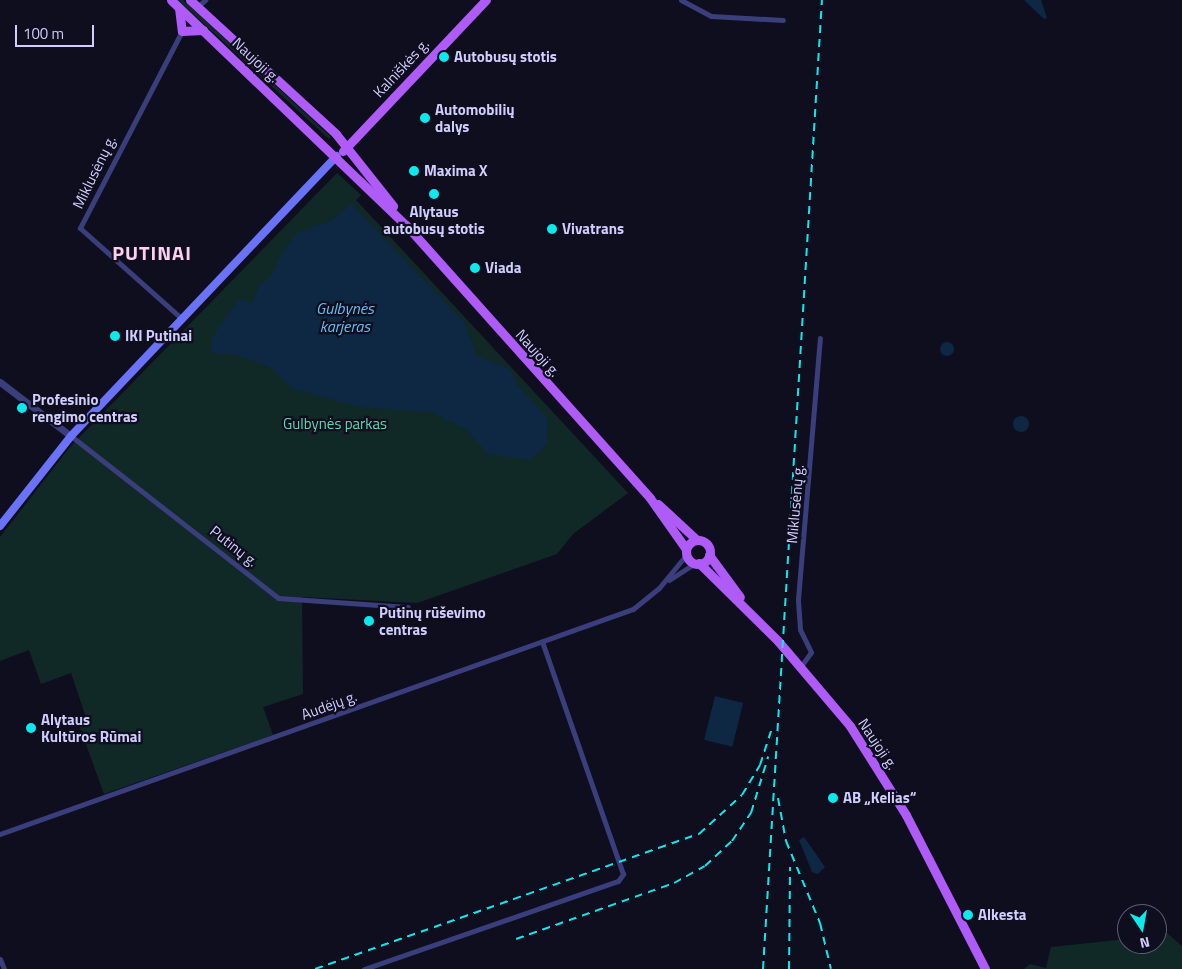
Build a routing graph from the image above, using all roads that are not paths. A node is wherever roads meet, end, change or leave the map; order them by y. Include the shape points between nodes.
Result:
1 (171, 0) edge
2 (205, 0) edge
3 (486, 0) edge
4 (681, 0) edge
5 (194, 3) edge
6 (179, 8) junction
7 (782, 20) dead end
8 (203, 30) junction
9 (182, 31) junction
10 (346, 147) junction
11 (337, 156) junction
12 (406, 225) junction
13 (182, 319) junction
14 (820, 338) dead end
15 (0, 382) edge
16 (71, 436) junction
17 (650, 498) junction
18 (0, 526) edge
19 (697, 540) junction
20 (686, 552) junction
21 (709, 555) junction
22 (697, 563) junction
23 (659, 588) junction
24 (408, 607) dead end
25 (747, 607) junction
26 (542, 642) junction
27 (801, 666) junction
28 (0, 834) edge
29 (0, 959) edge
30 (4, 969) edge
31 (364, 969) edge
32 (985, 969) edge

1 - 6 main road, Naujoji g.
2 - 5 street
3 - 10 main road, Kalniškės g.
4 - 7 street via 711,16
5 - 10 main road, Naujoji g.
6 - 8 main road, Naujoji g.
6 - 9 main road
8 - 9 main road
8 - 11 main road, Naujoji g.
9 - 13 street, Miklusėnų g. via 80,228
10 - 11 main road, Kalniškės g.
10 - 12 main road, Naujoji g.
11 - 12 main road, Naujoji g.
11 - 13 main road
12 - 17 main road, Naujoji g.
13 - 16 main road
14 - 27 street, Miklusėnų g. via 798,599 800,629 811,652
15 - 16 street
16 - 18 main road
16 - 24 street, Putinų g. via 278,598
17 - 19 main road, Naujoji g.
17 - 20 main road, Naujoji g.
19 - 20 main road
19 - 21 main road, Naujoji g. via 707,545
20 - 22 main road, Naujoji g.
20 - 23 street, Audėjų g.
21 - 22 main road
21 - 25 main road, Naujoji g.
22 - 23 street, Audėjų g.
22 - 25 main road, Naujoji g.
23 - 26 street, Audėjų g. via 633,609
25 - 27 main road, Naujoji g.
26 - 28 street, Audėjų g.
26 - 31 street via 624,874 618,881
27 - 32 main road, Naujoji g. via 850,726 888,785
29 - 30 street

